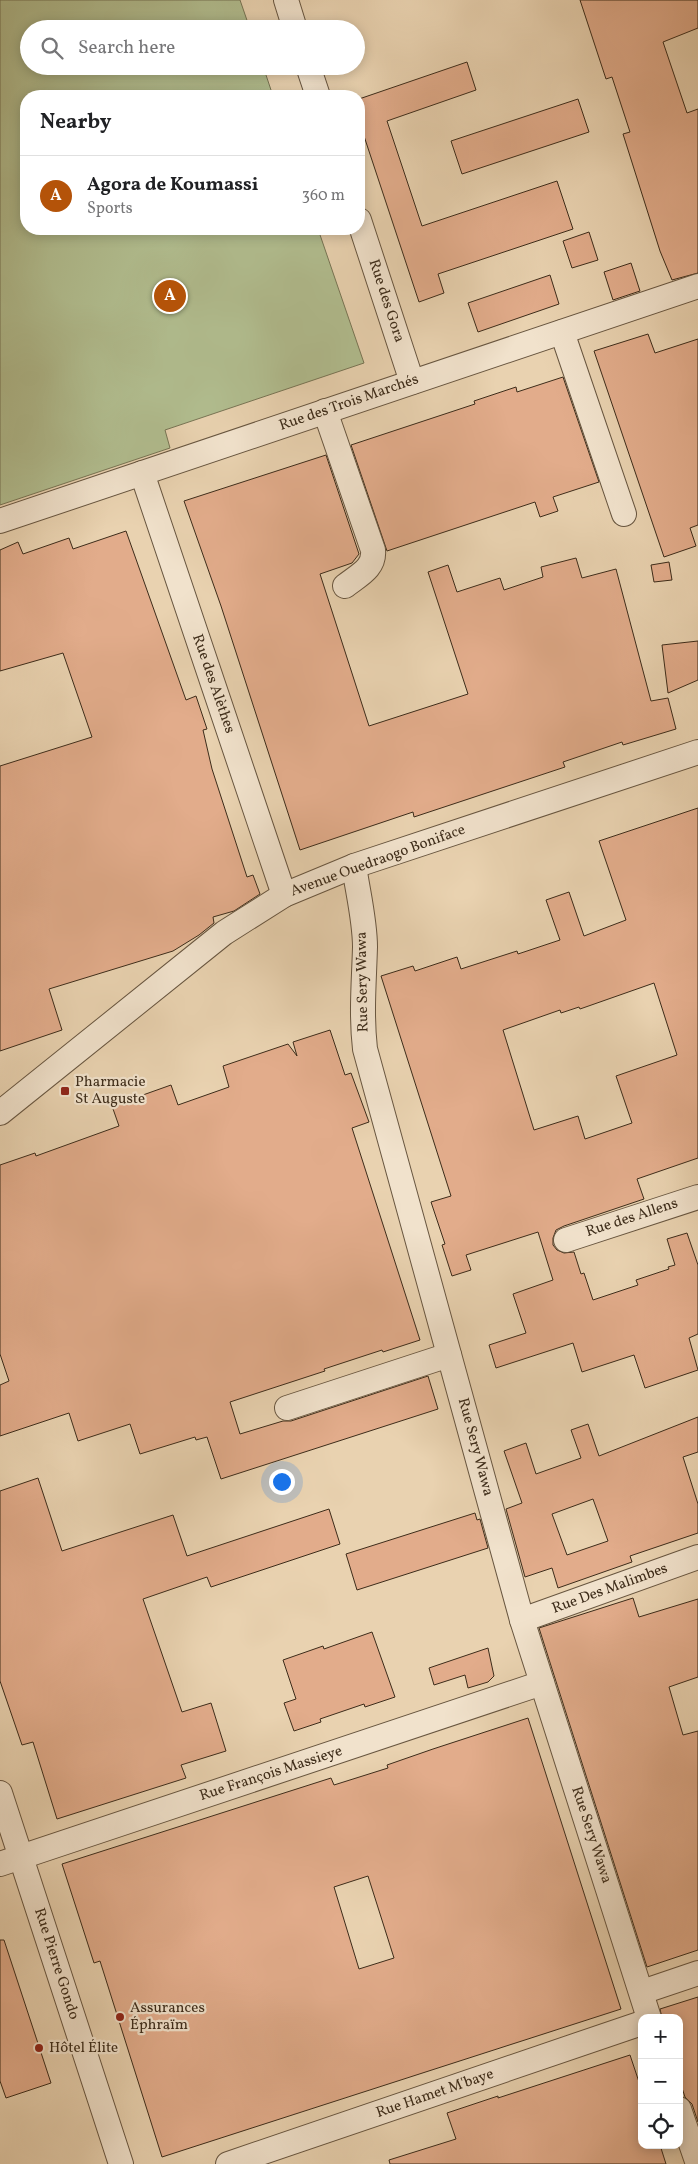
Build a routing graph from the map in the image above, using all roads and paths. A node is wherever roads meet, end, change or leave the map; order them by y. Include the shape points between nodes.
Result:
1 (286, 0) edge
2 (292, 20) edge
3 (311, 75) edge
4 (316, 90) edge
5 (364, 235) edge
6 (698, 286) edge
7 (562, 332) junction
8 (412, 382) junction
9 (325, 411) junction
10 (142, 473) junction
11 (624, 514) dead end
12 (0, 521) edge
13 (346, 586) dead end
14 (698, 752) edge
15 (354, 866) junction
16 (284, 895) junction
17 (0, 1113) edge
18 (698, 1197) edge
19 (566, 1240) dead end
20 (449, 1355) junction
21 (287, 1408) dead end
22 (698, 1557) edge
23 (522, 1620) junction
24 (542, 1683) junction
25 (0, 1793) edge
26 (10, 1861) edge
27 (698, 1973) edge
28 (642, 1992) junction
29 (648, 2014) edge
30 (638, 2025) edge
31 (683, 2121) edge
32 (121, 2164) edge
33 (228, 2164) edge
34 (698, 2164) edge

1 - 2 street
3 - 4 street
5 - 8 street, Rue des Gora
6 - 7 street, Rue des Trois Marchés
7 - 8 street, Rue des Trois Marchés
7 - 11 street
8 - 9 street, Rue des Trois Marchés
9 - 10 street, Rue des Trois Marchés
9 - 13 street via 373,550 371,565
10 - 12 street, Rue des Trois Marchés
10 - 16 street, Rue des Alèthes
14 - 15 street, Avenue Ouedraogo Boniface
15 - 16 street, Avenue Ouedraogo Boniface
15 - 20 street, Rue Sery Wawa via 365,946 362,1014 365,1049
16 - 17 street, Avenue Ouedraogo Boniface via 224,933
18 - 19 street, Rue des Allens
20 - 21 street
20 - 23 street, Rue Sery Wawa
22 - 23 street, Rue Des Malimbes
23 - 24 street, Rue Sery Wawa
24 - 26 street, Rue François Massieye
24 - 28 street, Rue Sery Wawa
25 - 26 street, Rue Pierre Gondo
26 - 32 street, Rue Pierre Gondo
27 - 28 street
28 - 29 street, Rue Sery Wawa
30 - 33 street, Rue Hamet M'baye
31 - 34 street

